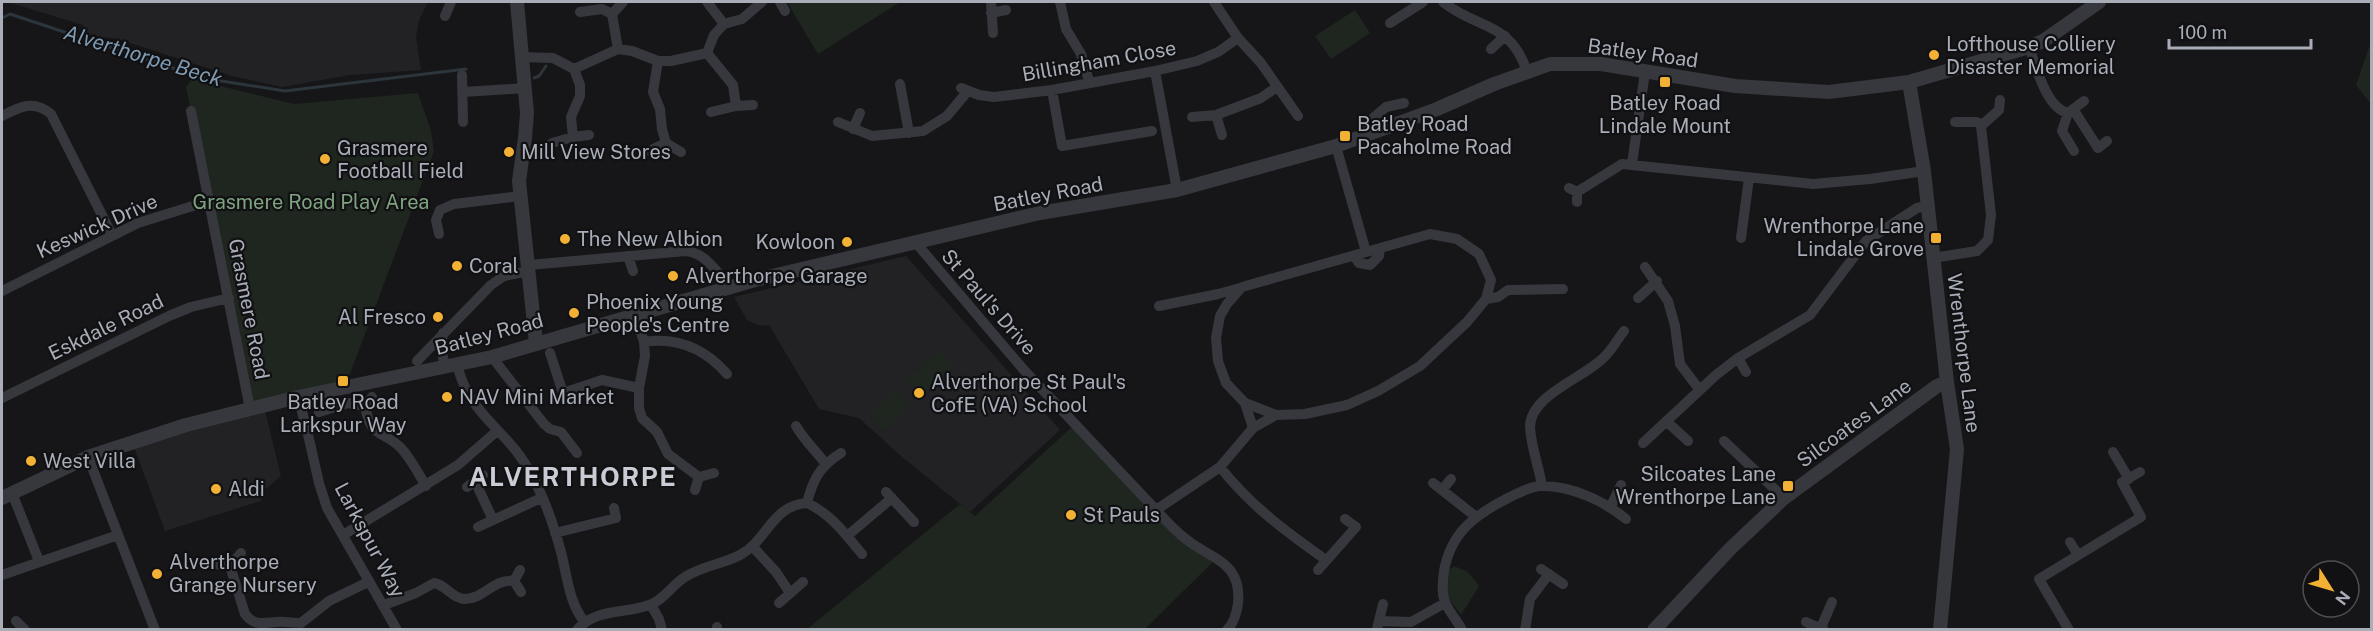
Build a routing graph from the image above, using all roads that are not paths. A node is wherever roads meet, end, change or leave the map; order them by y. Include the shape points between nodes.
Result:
1 (451, 2) edge
2 (517, 2) edge
3 (623, 2) edge
4 (707, 2) edge
5 (762, 2) edge
6 (1060, 2) edge
7 (1214, 2) edge
8 (1423, 2) edge
9 (1443, 2) edge
10 (2099, 2) edge
11 (991, 7) edge
12 (1006, 10) dead end
13 (580, 12) dead end
14 (612, 14) junction
15 (444, 15) dead end
16 (1390, 23) dead end
17 (724, 24) junction
18 (993, 33) dead end
19 (1506, 36) junction
20 (1238, 38) junction
21 (2029, 46) junction
22 (618, 49) junction
23 (1491, 49) dead end
24 (707, 53) junction
25 (522, 57) junction
26 (658, 61) junction
27 (574, 69) junction
28 (1155, 71) junction
29 (1527, 72) junction
30 (1645, 72) junction
31 (462, 75) dead end
32 (1089, 81) junction
33 (1909, 82) junction
34 (900, 84) dead end
35 (1277, 87) junction
36 (526, 88) junction
37 (1052, 90) junction
38 (463, 92) junction
39 (2000, 100) dead end
40 (2084, 101) dead end
41 (1404, 103) dead end
42 (753, 105) dead end
43 (736, 106) junction
44 (191, 111) dead end
45 (711, 112) dead end
46 (2073, 112) junction
47 (860, 113) dead end
48 (1216, 115) junction
49 (2, 116) edge
50 (1298, 116) dead end
51 (1192, 117) dead end
52 (463, 122) dead end
53 (1955, 122) dead end
54 (838, 123) dead end
55 (1982, 124) junction
56 (854, 129) junction
57 (1152, 131) dead end
58 (909, 133) junction
59 (1368, 134) junction
60 (589, 135) dead end
61 (1222, 135) dead end
62 (573, 137) junction
63 (2107, 141) dead end
64 (552, 143) dead end
65 (666, 143) junction
66 (1336, 146) junction
67 (2074, 151) dead end
68 (649, 152) dead end
69 (681, 152) dead end
70 (1632, 164) junction
71 (1924, 171) junction
72 (1749, 178) junction
73 (1177, 190) junction
74 (1574, 194) dead end
75 (520, 196) junction
76 (209, 201) junction
77 (1927, 206) junction
78 (439, 234) dead end
79 (112, 235) junction
80 (1740, 240) dead end
81 (916, 243) junction
82 (1380, 248) junction
83 (1366, 252) junction
84 (628, 256) junction
85 (1354, 256) junction
86 (1933, 258) junction
87 (1645, 267) dead end
88 (529, 268) junction
89 (633, 272) dead end
90 (722, 277) dead end
91 (1491, 280) junction
92 (1656, 281) junction
93 (1242, 287) junction
94 (1563, 289) dead end
95 (1508, 290) junction
96 (2, 291) edge
97 (1218, 294) junction
98 (229, 298) junction
99 (1638, 298) dead end
100 (1486, 299) junction
101 (1227, 304) junction
102 (1158, 306) dead end
103 (635, 315) junction
104 (443, 333) junction
105 (1620, 333) dead end
106 (644, 342) junction
107 (537, 343) junction
108 (550, 353) dead end
109 (492, 357) junction
110 (1738, 358) junction
111 (417, 361) dead end
112 (451, 365) junction
113 (1746, 372) dead end
114 (727, 374) dead end
115 (1947, 382) junction
116 (639, 387) junction
117 (577, 389) junction
118 (1700, 389) junction
119 (298, 397) junction
120 (2, 398) edge
121 (581, 401) dead end
122 (1245, 403) junction
123 (250, 409) junction
124 (319, 412) dead end
125 (1276, 415) junction
126 (1666, 421) junction
127 (796, 426) dead end
128 (1253, 429) junction
129 (497, 431) junction
130 (1688, 441) dead end
131 (1724, 441) dead end
132 (1643, 443) dead end
133 (2113, 452) dead end
134 (577, 453) dead end
135 (841, 453) dead end
136 (88, 457) junction
137 (825, 463) junction
138 (1220, 467) junction
139 (2140, 472) dead end
140 (714, 473) dead end
141 (699, 477) junction
142 (1451, 479) dead end
143 (2129, 479) junction
144 (475, 481) dead end
145 (1622, 485) dead end
146 (426, 486) junction
147 (1542, 486) junction
148 (695, 490) dead end
149 (7, 495) edge
150 (541, 498) junction
151 (1784, 498) junction
152 (807, 503) junction
153 (1611, 506) junction
154 (614, 508) dead end
155 (1156, 510) junction
156 (1475, 516) junction
157 (1346, 519) dead end
158 (1626, 519) dead end
159 (493, 520) junction
160 (914, 522) dead end
161 (478, 527) dead end
162 (555, 532) junction
163 (118, 535) junction
164 (343, 535) junction
165 (847, 536) junction
166 (2070, 542) dead end
167 (753, 547) junction
168 (241, 553) dead end
169 (862, 554) dead end
170 (2078, 555) junction
171 (1326, 560) junction
172 (39, 561) junction
173 (216, 564) dead end
174 (230, 566) junction
175 (520, 570) dead end
176 (1318, 570) dead end
177 (2, 575) edge
178 (514, 581) junction
179 (368, 582) junction
180 (803, 582) dead end
181 (1563, 584) dead end
182 (521, 592) dead end
183 (790, 593) junction
184 (1833, 602) dead end
185 (779, 603) dead end
186 (1445, 603) junction
187 (1383, 604) dead end
188 (384, 605) junction
189 (651, 605) junction
190 (16, 621) dead end
191 (1806, 622) dead end
192 (580, 625) edge
193 (1378, 625) edge
194 (301, 626) edge
195 (1822, 629) edge
196 (26, 630) edge
197 (155, 630) edge
198 (397, 630) edge
199 (662, 630) edge
200 (1227, 630) edge
201 (1462, 630) edge
202 (1525, 630) edge
203 (1654, 630) edge
204 (1940, 630) edge
205 (2069, 630) edge

1 - 15 street
2 - 25 street
3 - 14 street
4 - 17 street
5 - 17 street via 742,19
6 - 32 street via 1066,29 1081,54
7 - 20 street
8 - 16 street
9 - 19 street
10 - 21 street, Batley Road via 2043,41
11 - 12 street
11 - 18 street
13 - 14 street via 602,9
14 - 22 street
17 - 24 street via 714,35
19 - 23 street
19 - 29 street via 1516,46
20 - 28 street, Billingham Close via 1197,61
20 - 35 street
21 - 33 street, Batley Road
21 - 46 street via 2043,86 2056,107
22 - 26 street
22 - 27 street
24 - 26 street
24 - 43 street via 733,86
25 - 27 street via 554,58
25 - 36 street
26 - 65 street via 654,92
27 - 62 street via 580,96 571,117
28 - 32 street, Billingham Close
28 - 73 street
29 - 30 street, Batley Road via 1550,64 1575,63 1601,63
29 - 59 street, Batley Road
30 - 33 street, Batley Road via 1736,86 1818,92
30 - 70 street
31 - 38 street
32 - 37 street, Billingham Close
33 - 71 street, Wrenthorpe Lane
34 - 58 street
35 - 48 street via 1261,98
35 - 50 street
36 - 38 street
36 - 75 street
37 - 57 street via 1062,146
37 - 58 street, Billingham Close via 994,97 964,90 947,116
38 - 52 street
39 - 55 street via 1999,110
40 - 46 street
41 - 59 street via 1386,107 1366,124
42 - 43 street
43 - 45 street
44 - 76 street, Grasmere Road
46 - 63 street via 2098,148
46 - 67 street via 2062,131
47 - 56 street
48 - 51 street
48 - 61 street
49 - 79 street via 24,105 51,114
53 - 55 street
54 - 56 street
55 - 86 street via 1991,215 1988,240 1977,250
56 - 58 street via 872,136
59 - 66 street, Batley Road
60 - 62 street
62 - 64 street
65 - 68 street
65 - 69 street
66 - 73 street, Batley Road
66 - 83 street
70 - 72 street
70 - 74 street via 1622,164
71 - 72 street via 1813,184
71 - 77 street, Wrenthorpe Lane
72 - 80 street
73 - 81 street, Batley Road via 1040,213
75 - 78 street via 454,204 440,210 436,220
75 - 88 street
76 - 79 street, Keswick Drive
76 - 98 street, Grasmere Road
77 - 86 street, Wrenthorpe Lane
77 - 110 street via 1917,208 1866,241 1810,315
79 - 96 street, Keswick Drive
81 - 103 street, Batley Road via 746,282
81 - 155 street, St Paul's Drive via 1023,369
82 - 83 street
82 - 85 street via 1379,256 1370,265 1359,263
82 - 91 street via 1430,234 1457,238 1479,254
83 - 85 street
84 - 88 street
84 - 89 street
84 - 90 street via 696,252
85 - 93 street
86 - 115 street, Wrenthorpe Lane
87 - 92 street
88 - 104 street via 491,285
88 - 107 street
91 - 95 street
91 - 100 street
92 - 99 street
92 - 118 street via 1672,311 1680,364
93 - 97 street
93 - 101 street
94 - 95 street
95 - 100 street
97 - 101 street
97 - 102 street
98 - 120 street, Eskdale Road via 169,316
98 - 123 street, Grasmere Road
100 - 125 street via 1420,366 1378,391 1347,405 1305,414
101 - 122 street via 1220,315 1216,338 1218,361 1226,383
103 - 106 street
103 - 107 street, Batley Road
104 - 111 street
104 - 112 street via 441,349
105 - 147 street via 1585,373 1557,389 1533,414 1530,426
106 - 114 street via 658,340 692,347 714,360
106 - 116 street
107 - 109 street, Batley Road
108 - 117 street via 563,393
109 - 112 street, Batley Road
109 - 134 street via 544,424 561,432
110 - 113 street
110 - 118 street
112 - 119 street, Batley Road
112 - 129 street
115 - 151 street, Silcoates Lane
115 - 204 street, Wrenthorpe Lane via 1957,449
116 - 117 street via 602,380
116 - 141 street via 642,418 657,432 668,454
117 - 121 street
118 - 126 street
119 - 123 street, Batley Road
119 - 164 street, Larkspur Way via 321,490
122 - 125 street
122 - 128 street
123 - 136 street, Batley Road
124 - 146 street via 348,403 369,402 372,426 401,448
125 - 128 street
126 - 130 street
126 - 132 street
127 - 137 street via 803,440
128 - 138 street
129 - 146 street
129 - 150 street via 525,462
131 - 151 street
133 - 143 street
135 - 137 street
136 - 149 street, Batley Road
136 - 163 street
137 - 152 street
138 - 155 street
138 - 171 street via 1258,509
139 - 143 street
140 - 141 street
141 - 148 street
142 - 156 street via 1438,487
143 - 170 street via 2122,482 2141,517
144 - 159 street
145 - 153 street
146 - 164 street
147 - 153 street via 1593,497
147 - 156 street
149 - 172 street
150 - 159 street
150 - 162 street
151 - 203 street, Silcoates Lane
152 - 165 street via 823,512
152 - 167 street via 796,504 775,517
153 - 158 street
154 - 162 street via 616,518
155 - 200 street, St Paul's Drive via 1188,541 1218,557 1234,576 1238,601 1236,616
156 - 186 street via 1453,543 1447,558 1442,587
157 - 171 street via 1356,527
159 - 161 street
160 - 165 street via 889,495
162 - 192 street
163 - 172 street
163 - 197 street
164 - 179 street, Larkspur Way
165 - 169 street
166 - 170 street
167 - 183 street
167 - 189 street via 731,560 684,577
168 - 174 street
170 - 205 street via 2039,579
171 - 176 street
172 - 177 street
173 - 174 street
174 - 194 street via 249,618 260,623
175 - 178 street
178 - 182 street
178 - 188 street via 496,583 466,599 434,583
179 - 188 street, Larkspur Way
179 - 194 street via 329,601
180 - 183 street
181 - 202 street via 1545,572 1539,590 1530,599
183 - 185 street
184 - 195 street
186 - 193 street via 1411,622
186 - 201 street
187 - 193 street
188 - 198 street, Larkspur Way
189 - 192 street via 608,613
189 - 199 street
190 - 196 street
191 - 195 street

